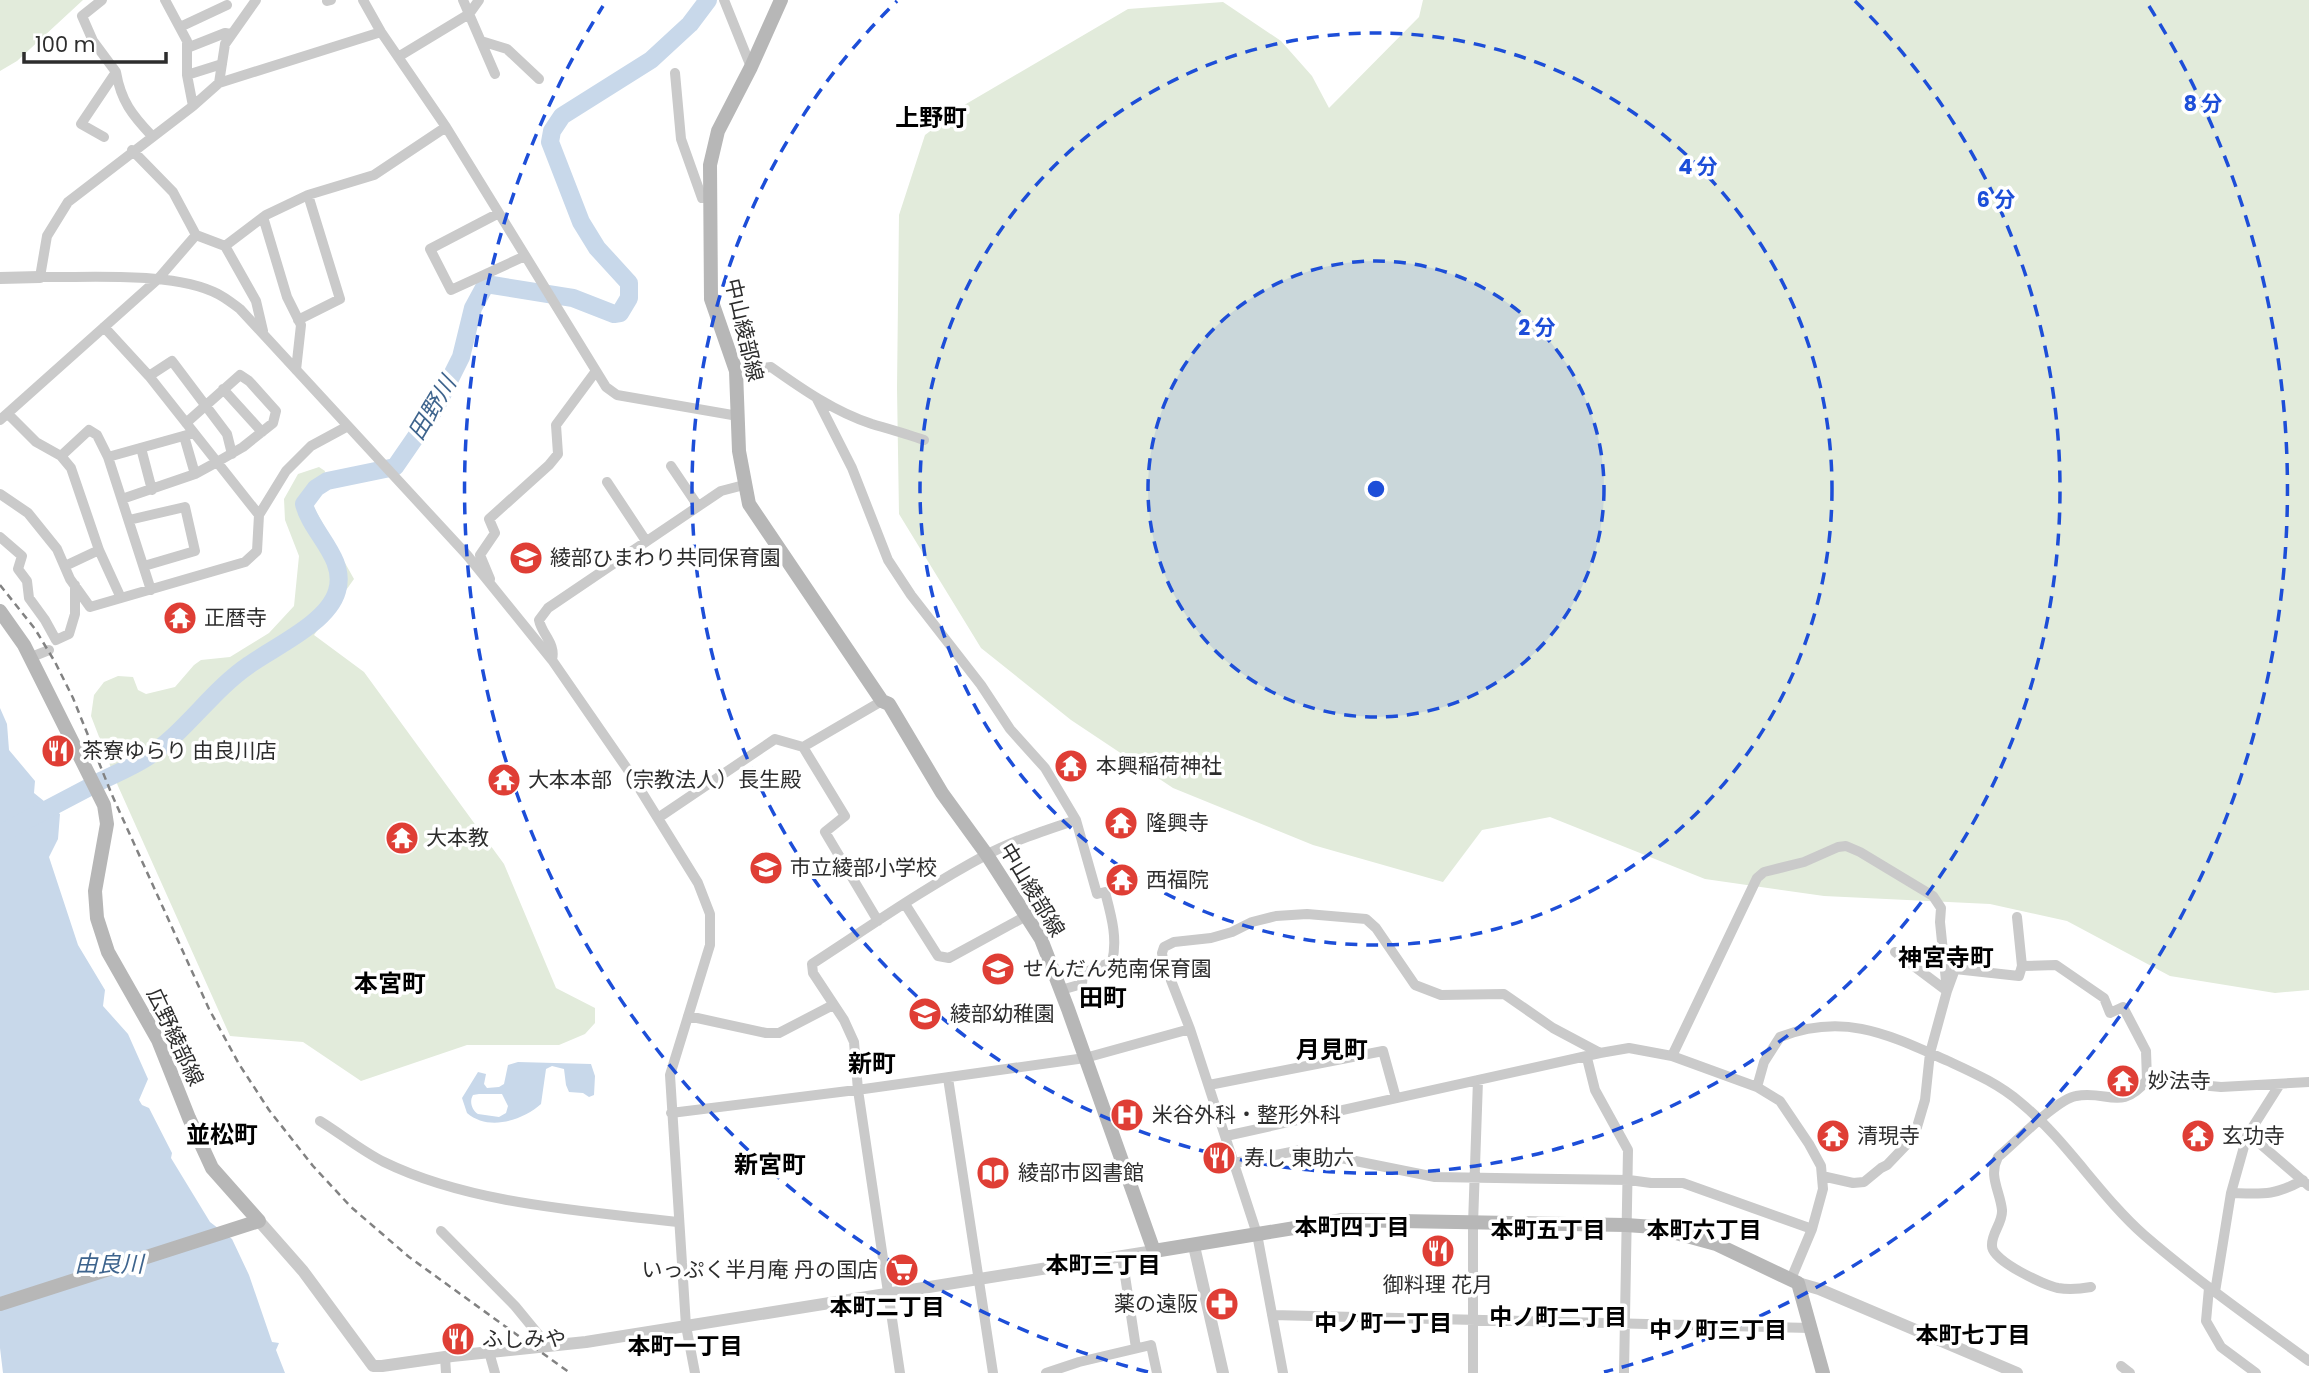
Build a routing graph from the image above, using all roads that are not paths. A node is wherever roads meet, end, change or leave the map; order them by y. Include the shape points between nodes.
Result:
1 (102, 0) edge
2 (165, 0) edge
3 (256, 0) edge
4 (363, 0) edge
5 (463, 0) edge
6 (478, 0) edge
7 (724, 0) edge
8 (781, 0) edge
9 (225, 2) edge
10 (469, 14) junction
11 (180, 27) junction
12 (234, 29) junction
13 (381, 32) junction
14 (481, 41) junction
15 (187, 48) junction
16 (398, 57) junction
17 (222, 64) junction
18 (751, 67) junction
19 (116, 72) junction
20 (675, 73) dead end
21 (495, 74) dead end
22 (187, 75) junction
23 (539, 79) dead end
24 (219, 83) junction
25 (193, 106) junction
26 (446, 127) junction
27 (152, 136) junction
28 (104, 137) dead end
29 (132, 150) junction
30 (308, 195) junction
31 (709, 197) junction
32 (499, 213) junction
33 (263, 218) junction
34 (197, 235) junction
35 (225, 246) junction
36 (525, 256) junction
37 (40, 277) junction
38 (0, 278) edge
39 (158, 279) junction
40 (298, 320) junction
41 (104, 327) junction
42 (263, 331) junction
43 (296, 370) junction
44 (596, 371) junction
45 (736, 371) junction
46 (149, 376) junction
47 (223, 390) junction
48 (817, 399) junction
49 (205, 406) junction
50 (738, 416) junction
51 (4, 418) edge
52 (186, 423) junction
53 (348, 426) junction
54 (262, 432) junction
55 (189, 435) junction
56 (925, 440) dead end
57 (141, 448) junction
58 (232, 454) junction
59 (61, 456) junction
60 (108, 457) junction
61 (217, 462) junction
62 (671, 466) dead end
63 (195, 474) junction
64 (607, 482) dead end
65 (744, 485) junction
66 (152, 490) junction
67 (0, 495) edge
68 (122, 499) junction
69 (698, 506) junction
70 (259, 515) junction
71 (129, 520) junction
72 (0, 537) edge
73 (646, 541) junction
74 (99, 550) junction
75 (65, 566) junction
76 (144, 566) junction
77 (75, 585) junction
78 (494, 588) junction
79 (151, 590) junction
80 (121, 598) junction
81 (0, 611) edge
82 (49, 650) dead end
83 (29, 659) junction
84 (552, 660) junction
85 (883, 701) junction
86 (803, 747) junction
87 (658, 818) junction
88 (1076, 820) junction
89 (987, 855) junction
90 (905, 904) junction
91 (1026, 916) junction
92 (2017, 917) dead end
93 (878, 921) junction
94 (1895, 952) dead end
95 (2022, 966) junction
96 (1061, 990) junction
97 (1947, 990) junction
98 (833, 1005) junction
99 (688, 1016) junction
100 (1190, 1028) junction
101 (1600, 1053) junction
102 (1930, 1053) junction
103 (1672, 1056) junction
104 (1086, 1058) junction
105 (1587, 1058) junction
106 (948, 1078) junction
107 (1478, 1080) junction
108 (2147, 1080) junction
109 (2309, 1082) edge
110 (2280, 1084) junction
111 (1209, 1086) junction
112 (1757, 1087) junction
113 (858, 1090) junction
114 (1396, 1098) junction
115 (671, 1113) junction
116 (320, 1121) dead end
117 (2040, 1121) junction
118 (1226, 1136) junction
119 (2247, 1136) junction
120 (1234, 1163) junction
121 (1475, 1176) junction
122 (1822, 1176) junction
123 (1629, 1180) junction
124 (2306, 1183) edge
125 (2231, 1193) junction
126 (259, 1221) junction
127 (678, 1222) junction
128 (1473, 1224) junction
129 (1626, 1225) junction
130 (1812, 1229) junction
131 (441, 1231) dead end
132 (1257, 1234) junction
133 (1194, 1246) junction
134 (1154, 1251) junction
135 (1122, 1256) junction
136 (979, 1280) junction
137 (1794, 1281) junction
138 (2091, 1287) dead end
139 (2212, 1290) junction
140 (888, 1294) junction
141 (0, 1304) edge
142 (1272, 1315) junction
143 (1472, 1320) junction
144 (1625, 1324) junction
145 (686, 1326) junction
146 (1811, 1328) junction
147 (547, 1345) junction
148 (1136, 1348) junction
149 (489, 1352) junction
150 (445, 1357) junction
151 (2309, 1361) edge
152 (446, 1373) edge
153 (495, 1373) edge
154 (695, 1373) edge
155 (900, 1373) edge
156 (993, 1373) edge
157 (1046, 1373) edge
158 (1157, 1373) edge
159 (1223, 1373) edge
160 (1283, 1373) edge
161 (1473, 1373) edge
162 (1624, 1373) edge
163 (1823, 1373) edge
164 (2017, 1373) edge
165 (2256, 1373) edge

1 - 19 street via 82,16 93,41
2 - 11 street
3 - 12 street
4 - 13 street
5 - 10 street
6 - 10 street
7 - 18 street
8 - 18 main road, 中山綾部線
9 - 11 street
9 - 12 street
10 - 14 street
10 - 16 street
11 - 15 street
12 - 15 street
12 - 17 street via 225,44
13 - 16 street
13 - 24 street
14 - 21 street
14 - 23 street via 507,49
15 - 22 street
16 - 26 street
17 - 22 street
17 - 24 street
18 - 31 main road, 中山綾部線 via 719,131 710,165
19 - 27 street via 132,115
19 - 28 street via 81,124
20 - 31 street via 681,139 702,198
22 - 25 street
24 - 25 street
25 - 27 street
26 - 30 street via 374,175
26 - 32 street
27 - 29 street
29 - 34 street via 173,192
29 - 37 street via 68,202 47,236
30 - 33 street
30 - 40 street via 340,299
31 - 45 main road, 中山綾部線 via 711,299
32 - 36 street
32 - 36 street via 430,249 451,290
33 - 35 street
33 - 40 street
34 - 35 street
34 - 39 street
35 - 42 street via 256,301
36 - 44 street
37 - 38 street
37 - 39 street
39 - 41 street
39 - 42 street via 216,293
40 - 43 street
41 - 46 street
41 - 51 street
42 - 43 street
43 - 53 street
44 - 50 street via 617,395
44 - 78 street via 556,425 558,454 489,519 495,533 480,555
45 - 48 street via 771,367
45 - 50 main road, 中山綾部線
46 - 49 street via 172,361
46 - 52 street
47 - 49 street
47 - 54 street
47 - 54 street via 240,375 276,411 273,423
48 - 56 street via 870,424
48 - 88 street via 852,468 888,560 1010,729 1045,768
49 - 52 street
49 - 58 street via 227,434
50 - 65 main road, 中山綾部線
51 - 59 street
52 - 55 street
53 - 70 street via 299,457
53 - 78 street
54 - 58 street
55 - 57 street
55 - 61 street
55 - 63 street
57 - 60 street
57 - 66 street
58 - 61 street
59 - 60 street via 89,430 97,435
59 - 74 street via 71,468
60 - 68 street
61 - 63 street
61 - 70 street
62 - 69 street
63 - 66 street
64 - 73 street
65 - 69 street via 721,491
65 - 85 main road, 中山綾部線 via 764,528
66 - 68 street
67 - 75 street via 28,513
68 - 71 street
69 - 73 street
70 - 79 street via 257,551 245,562
71 - 76 street
71 - 76 street via 185,507 195,551
72 - 77 street via 22,556 18,569 27,581 29,598 56,640 69,634 75,614
73 - 84 street via 548,608 539,620 551,642
74 - 75 street
74 - 80 street
75 - 77 street
76 - 79 street
77 - 80 street via 90,607
78 - 84 street
79 - 80 street
81 - 83 main road, 広野綾部線
82 - 83 street
83 - 126 main road, 広野綾部線 via 107,814 96,904 108,952 158,1040 212,1168
84 - 87 street
85 - 86 street
85 - 89 main road, 中山綾部線
86 - 87 street via 775,739
86 - 93 street via 845,816 825,832
87 - 99 street via 698,883 709,914 710,945
88 - 89 street
88 - 96 street via 1097,894 1105,892 1115,949 1112,962 1083,973 1082,984
89 - 90 street
89 - 91 main road, 中山綾部線
90 - 91 street via 937,956 949,958
90 - 93 street
91 - 96 main road, 中山綾部線 via 1041,939
92 - 95 street
93 - 98 street via 812,964
94 - 97 street
95 - 97 street via 2019,976 1955,969
95 - 108 street via 2056,965 2104,998 2110,1013 2123,1007 2146,1051
96 - 104 main road, 中山綾部線
97 - 102 street
97 - 103 street via 1941,908 1933,896 1852,848 1838,847 1757,878
98 - 99 street via 779,1033 766,1034
98 - 113 street via 854,1042
99 - 115 street via 670,1075
100 - 101 street via 1163,960 1164,947 1211,938 1276,916 1307,914 1366,919 1415,985 1441,995 1504,994
100 - 104 street
100 - 111 street
101 - 103 street via 1629,1048
101 - 105 street
102 - 112 street via 1874,1030 1819,1026 1780,1037 1764,1062
102 - 117 street via 1996,1083
102 - 122 street via 1925,1100 1909,1142 1864,1182
103 - 112 street
104 - 106 street
104 - 134 main road, 中山綾部線
105 - 107 street
105 - 123 street via 1595,1090 1628,1150
106 - 113 street
106 - 136 street
107 - 114 street
107 - 121 street
108 - 110 street via 2221,1087
108 - 117 street via 2127,1098 2076,1096
109 - 110 street
110 - 119 street
111 - 114 street via 1383,1051
111 - 118 street
112 - 122 street via 1780,1101 1809,1144
113 - 115 street
113 - 140 street
114 - 118 street
115 - 127 street
116 - 127 street via 383,1161 425,1178 551,1208
117 - 138 street via 1993,1165 2002,1216 1991,1249 2038,1281 2058,1288
117 - 139 street via 2143,1234
118 - 120 street
119 - 124 street
119 - 125 street
120 - 121 street via 1301,1150 1435,1177
120 - 132 street
121 - 123 street
121 - 128 street
122 - 130 street
123 - 129 street
123 - 130 street via 1683,1183
124 - 125 street via 2266,1194
125 - 139 street
126 - 141 main road
126 - 150 street via 303,1271 373,1366
127 - 145 street
128 - 129 main road
128 - 132 main road via 1342,1220
128 - 143 street
129 - 137 main road via 1654,1227 1716,1244
129 - 144 street
130 - 137 street
131 - 147 street
132 - 133 main road
132 - 142 street
133 - 134 main road
133 - 159 street
134 - 135 street
135 - 136 street
135 - 148 street
136 - 140 street
136 - 156 street
137 - 146 main road
137 - 164 street
139 - 151 street
139 - 165 street via 2206,1321 2221,1347
140 - 145 street
140 - 155 street
142 - 143 street
142 - 160 street
143 - 144 street
143 - 161 street
144 - 146 street
144 - 162 street
145 - 147 street
145 - 154 street
146 - 163 main road
147 - 149 street
148 - 157 street
148 - 158 street via 1152,1345
149 - 150 street
149 - 153 street
150 - 152 street

